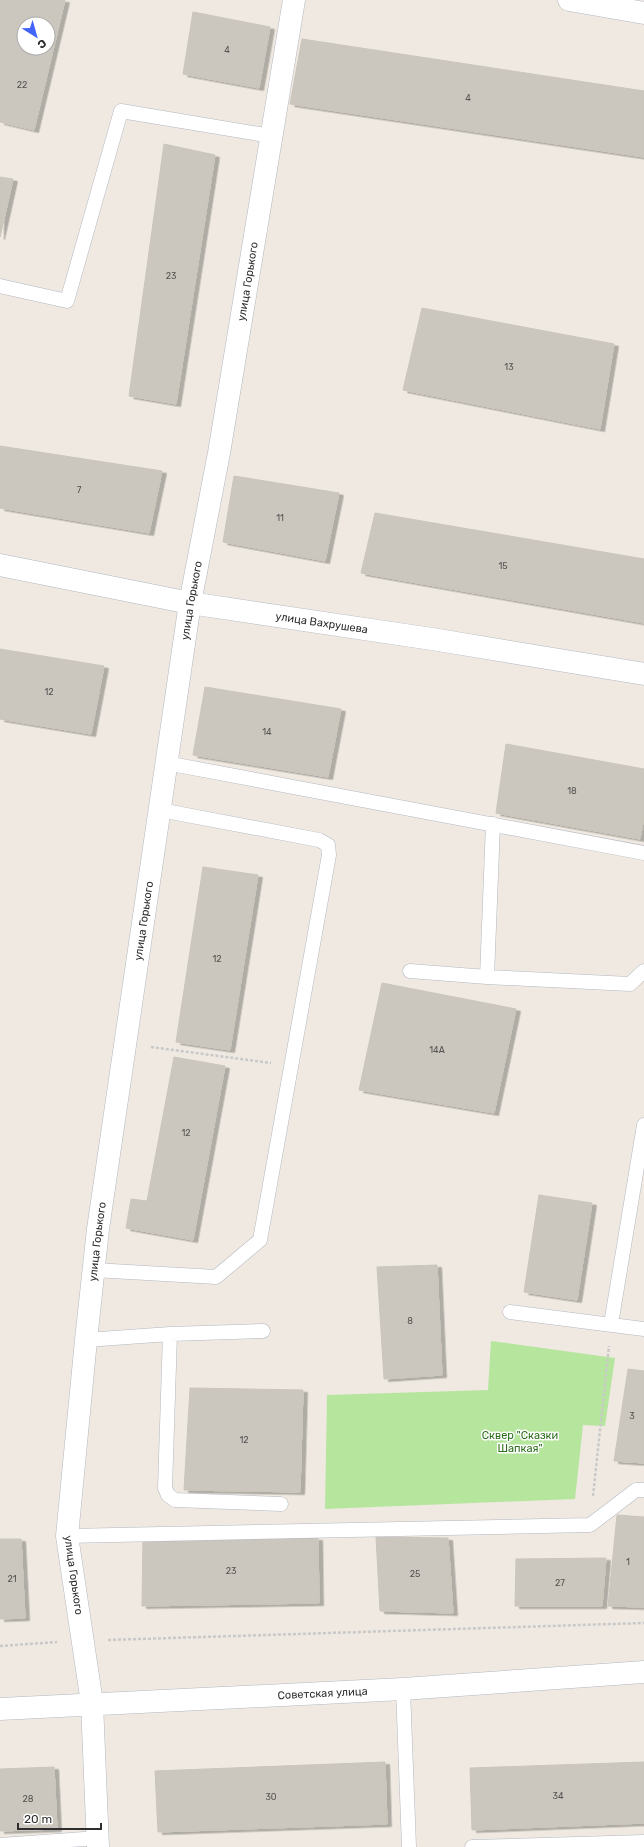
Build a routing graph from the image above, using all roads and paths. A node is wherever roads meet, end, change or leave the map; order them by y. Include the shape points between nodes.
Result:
1 (294, 0) edge
2 (569, 0) edge
3 (644, 13) edge
4 (271, 136) junction
5 (0, 286) edge
6 (0, 565) edge
7 (190, 603) junction
8 (644, 674) edge
9 (166, 764) junction
10 (160, 810) junction
11 (493, 824) junction
12 (644, 852) edge
13 (410, 971) dead end
14 (644, 972) edge
15 (487, 977) junction
16 (125, 1044) junction
17 (291, 1065) junction
18 (644, 1125) edge
19 (94, 1270) junction
20 (510, 1312) dead end
21 (611, 1324) junction
22 (644, 1328) edge
23 (263, 1331) dead end
24 (170, 1334) junction
25 (86, 1340) junction
26 (644, 1490) edge
27 (281, 1504) dead end
28 (590, 1525) junction
29 (67, 1536) junction
30 (644, 1623) edge
31 (83, 1640) junction
32 (0, 1646) edge
33 (644, 1672) edge
34 (403, 1689) junction
35 (92, 1704) junction
36 (0, 1709) edge
37 (98, 1842) edge
38 (644, 1842) edge
39 (0, 1845) edge
40 (409, 1847) edge
41 (472, 1847) edge

1 - 4 street, улица Горького
2 - 3 street
4 - 5 lane via 121,111 67,301
4 - 7 street, улица Горького
6 - 7 street, улица Вахрушева
7 - 8 street, улица Вахрушева
7 - 9 street, улица Горького
9 - 10 street, улица Горького
9 - 11 lane
10 - 16 street, улица Горького
10 - 17 lane via 319,840 328,845 329,855
11 - 12 lane
11 - 15 lane
13 - 15 lane
14 - 15 lane via 630,984
16 - 17 path
16 - 19 street, улица Горького
17 - 19 lane via 260,1240 216,1277
18 - 21 lane
19 - 25 street, улица Горького
20 - 21 lane
21 - 22 lane
21 - 28 path
23 - 24 lane
24 - 25 lane
24 - 27 lane via 165,1488 168,1495 175,1500
25 - 29 street, улица Горького
26 - 28 lane via 636,1490
28 - 29 lane
29 - 31 street, улица Горького
30 - 31 path
31 - 32 path
31 - 35 street, улица Горького
33 - 34 street, Советская улица
34 - 35 street, Советская улица
34 - 40 lane
35 - 36 street, Советская улица
35 - 37 street, улица Горького
37 - 39 lane
38 - 41 lane

